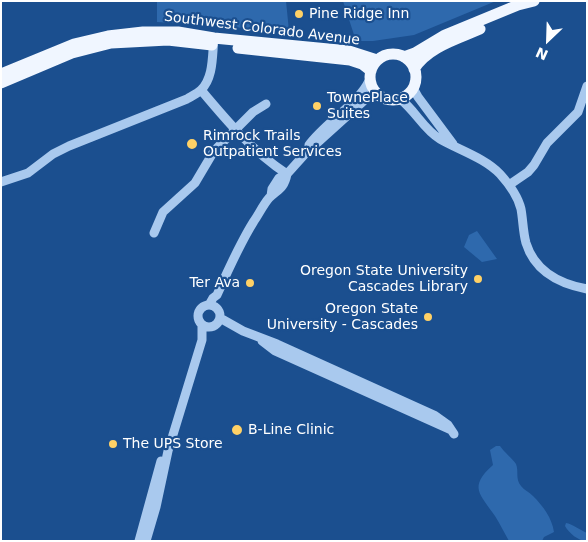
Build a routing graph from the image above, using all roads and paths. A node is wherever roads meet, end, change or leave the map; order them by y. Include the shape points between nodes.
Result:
1 (533, 2) edge
2 (213, 42) junction
3 (404, 57) junction
4 (376, 60) junction
5 (414, 69) junction
6 (1, 74) edge
7 (370, 76) junction
8 (1, 83) edge
9 (587, 86) edge
10 (413, 88) junction
11 (201, 90) junction
12 (379, 95) junction
13 (400, 99) junction
14 (266, 104) dead end
15 (578, 112) junction
16 (587, 118) edge
17 (235, 129) junction
18 (453, 145) junction
19 (304, 154) junction
20 (287, 174) junction
21 (1, 182) edge
22 (509, 185) junction
23 (154, 233) dead end
24 (587, 289) edge
25 (213, 306) junction
26 (212, 324) junction
27 (453, 432) dead end
28 (168, 451) junction
29 (146, 512) junction
30 (139, 541) edge
31 (146, 541) edge

1 - 3 main road via 445,35
1 - 5 main road via 521,11 444,45 420,60
2 - 4 main road, Southwest Colorado Avenue via 349,52
2 - 6 main road, Southwest Colorado Avenue via 178,32 108,36 74,44
2 - 7 main road, Southwest Colorado Avenue via 350,60 362,64
2 - 8 main road, Southwest Colorado Avenue via 111,43 72,53
2 - 11 street via 212,68
3 - 4 main road via 390,54
3 - 5 main road
4 - 7 main road
5 - 10 main road
7 - 12 main road
7 - 19 street via 361,93 316,135
9 - 15 street
10 - 13 main road
10 - 18 street
11 - 17 street
11 - 21 street via 69,146 28,173
12 - 13 main road
12 - 19 street via 366,99
13 - 18 street via 425,126
14 - 17 street
15 - 16 street
15 - 22 street via 547,143 528,172
17 - 20 street via 269,162
17 - 23 street via 214,151 195,183 163,212
18 - 22 street via 498,171
19 - 20 street
20 - 25 street via 279,178 242,242 213,298
22 - 24 street via 521,208 531,256 555,280
25 - 26 street via 220,314
25 - 26 street via 202,306 198,312 198,319
26 - 27 street via 277,344 434,414
26 - 28 street via 202,340
28 - 29 street via 162,458
28 - 31 street
29 - 30 street
29 - 31 street

